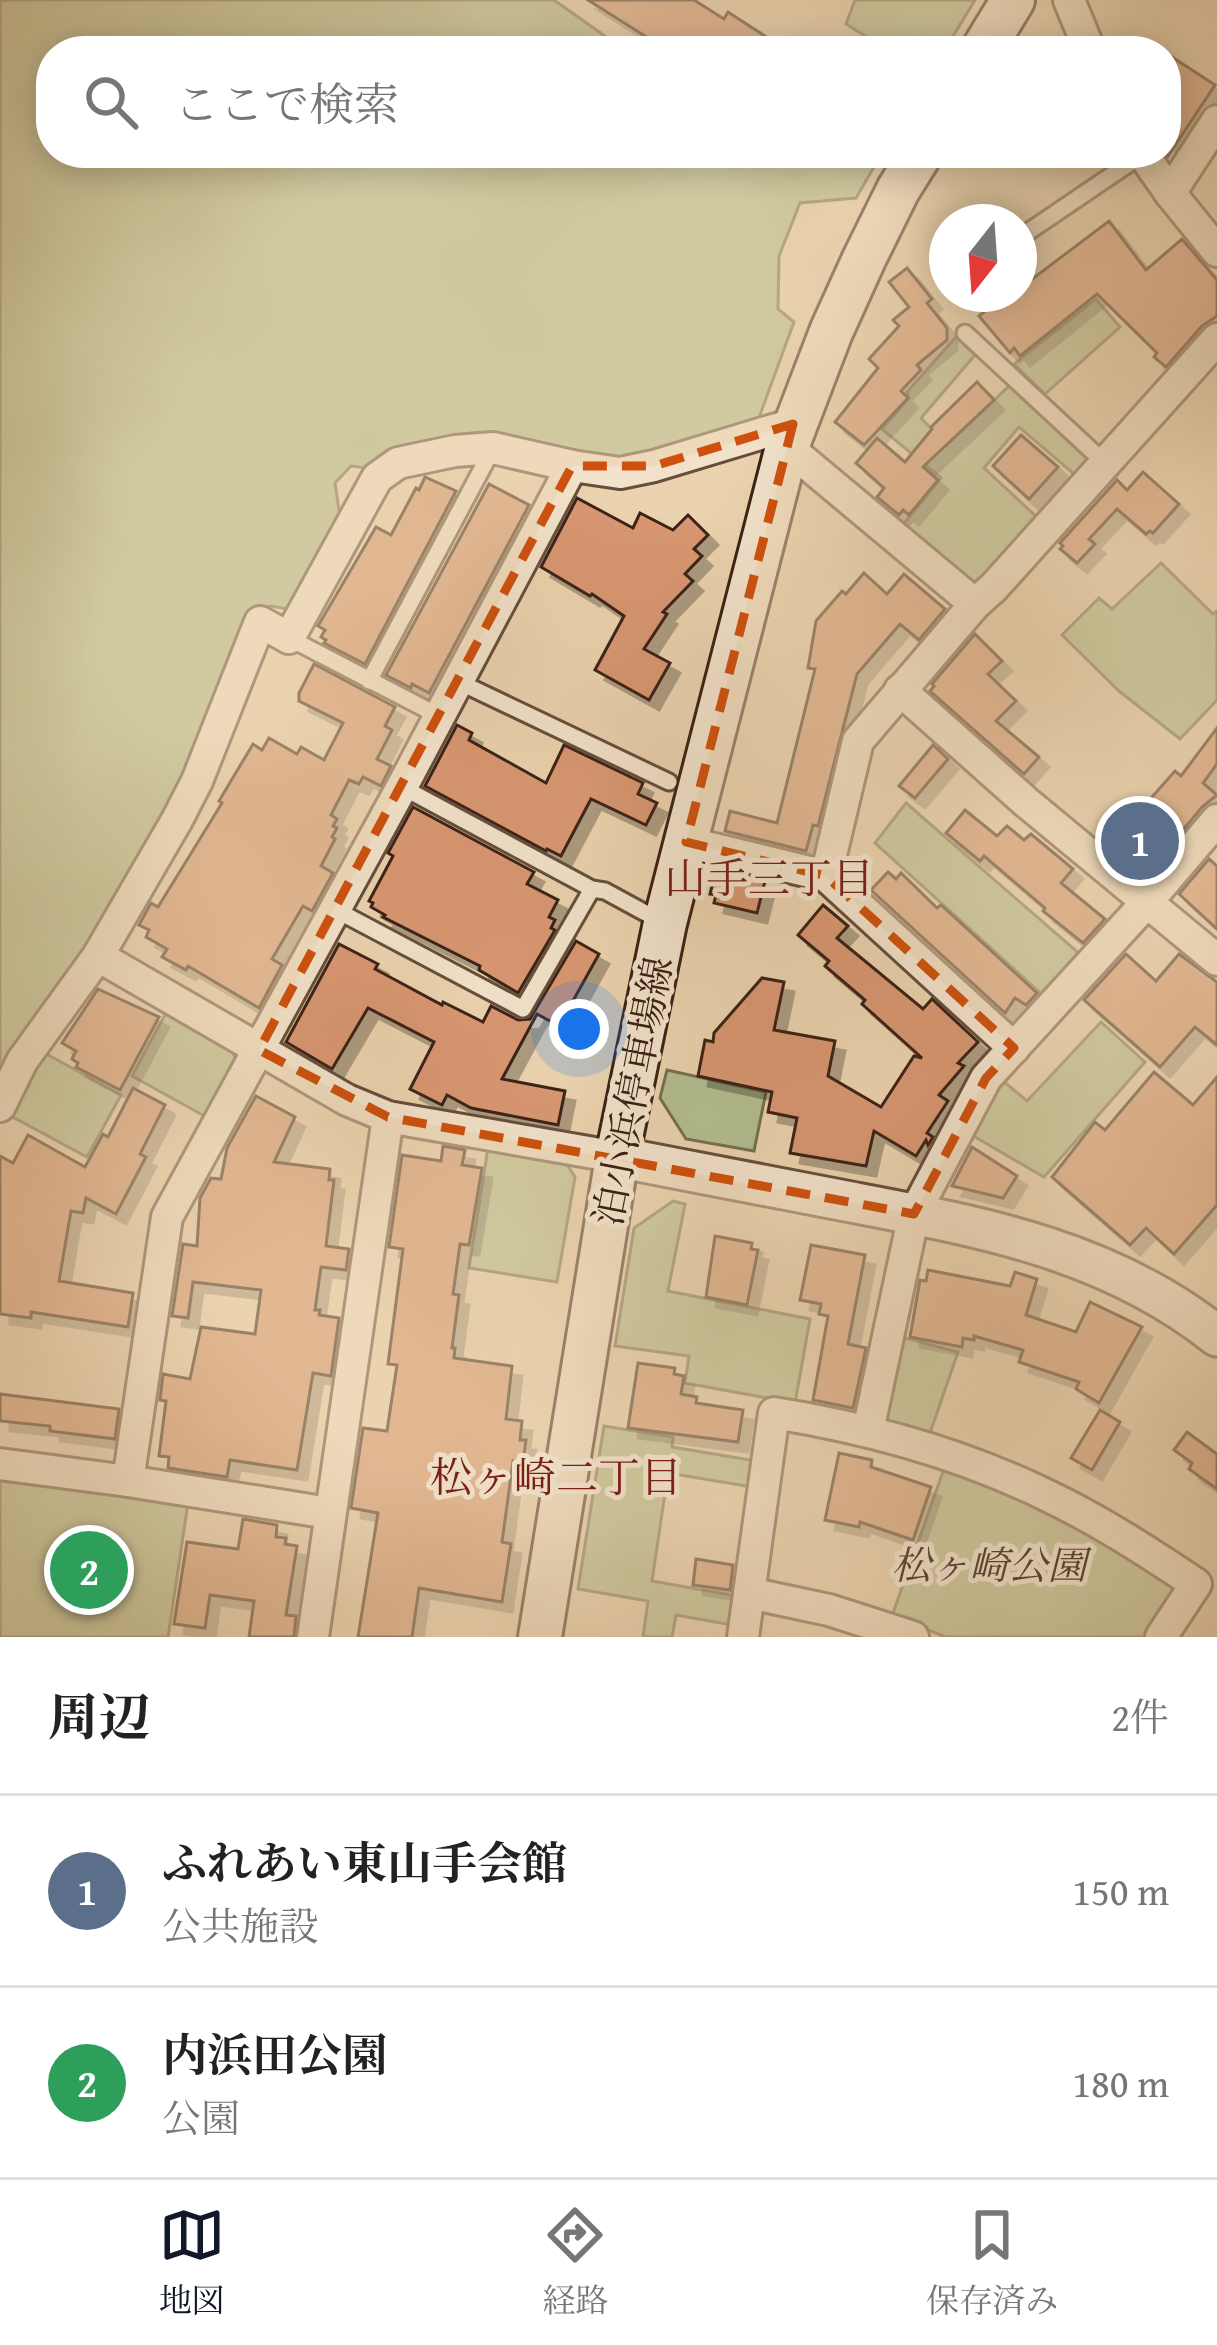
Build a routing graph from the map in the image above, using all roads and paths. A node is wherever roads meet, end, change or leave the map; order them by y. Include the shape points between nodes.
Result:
1 (1013, 0) edge
2 (1069, 0) edge
3 (991, 36) edge
4 (1084, 36) edge
5 (1217, 121) edge
6 (913, 168) edge
7 (1122, 168) edge
8 (1152, 168) edge
9 (1170, 194) junction
10 (1037, 226) edge
11 (1217, 251) edge
12 (965, 333) dead end
13 (1217, 339) edge
14 (790, 435) junction
15 (493, 448) junction
16 (1106, 464) junction
17 (572, 466) junction
18 (975, 604) junction
19 (289, 638) junction
20 (370, 681) junction
21 (457, 681) junction
22 (900, 690) junction
23 (439, 716) junction
24 (668, 782) dead end
25 (402, 788) junction
26 (1217, 820) edge
27 (686, 842) junction
28 (826, 876) junction
29 (592, 889) junction
30 (1147, 902) junction
31 (336, 910) junction
32 (665, 923) junction
33 (98, 956) junction
34 (1217, 960) edge
35 (1014, 1048) junction
36 (259, 1049) junction
37 (0, 1106) edge
38 (388, 1117) junction
39 (617, 1157) junction
40 (914, 1214) junction
41 (1217, 1336) edge
42 (868, 1431) junction
43 (0, 1464) edge
44 (128, 1480) junction
45 (329, 1513) junction
46 (749, 1593) junction
47 (313, 1637) edge
48 (540, 1637) edge
49 (743, 1637) edge
50 (913, 1637) edge
51 (1161, 1637) edge

1 - 3 main road
2 - 4 street
5 - 9 street
6 - 14 main road, 泊小浜停車場線 via 864,260
7 - 10 lane
8 - 9 street
9 - 11 street
12 - 16 lane
13 - 16 street
14 - 17 street via 620,472
14 - 18 street
14 - 27 main road, 泊小浜停車場線
15 - 17 street
15 - 19 street via 398,463 376,478
15 - 20 lane
16 - 18 street
17 - 21 street
18 - 22 street
19 - 20 lane
19 - 33 street via 260,622 196,781
20 - 23 lane
21 - 23 street
21 - 24 lane
22 - 28 street via 858,741
22 - 30 street
23 - 25 street
25 - 29 lane
25 - 31 street
26 - 30 street
27 - 28 street
27 - 32 main road, 泊小浜停車場線
28 - 35 street
29 - 31 lane via 523,1010
29 - 32 lane
30 - 34 street
30 - 35 street
31 - 36 street
32 - 39 main road, 泊小浜停車場線
33 - 36 street
33 - 37 street via 22,1060
35 - 40 street via 986,1078
36 - 38 street
36 - 44 street via 167,1217
38 - 39 street
38 - 45 street
39 - 40 street
39 - 48 main road, 泊小浜停車場線
40 - 41 street via 1093,1262
40 - 42 street
42 - 46 street via 774,1413
42 - 51 street via 1047,1495 1196,1584
43 - 44 street
44 - 45 street
45 - 47 street
46 - 49 street
46 - 50 street

